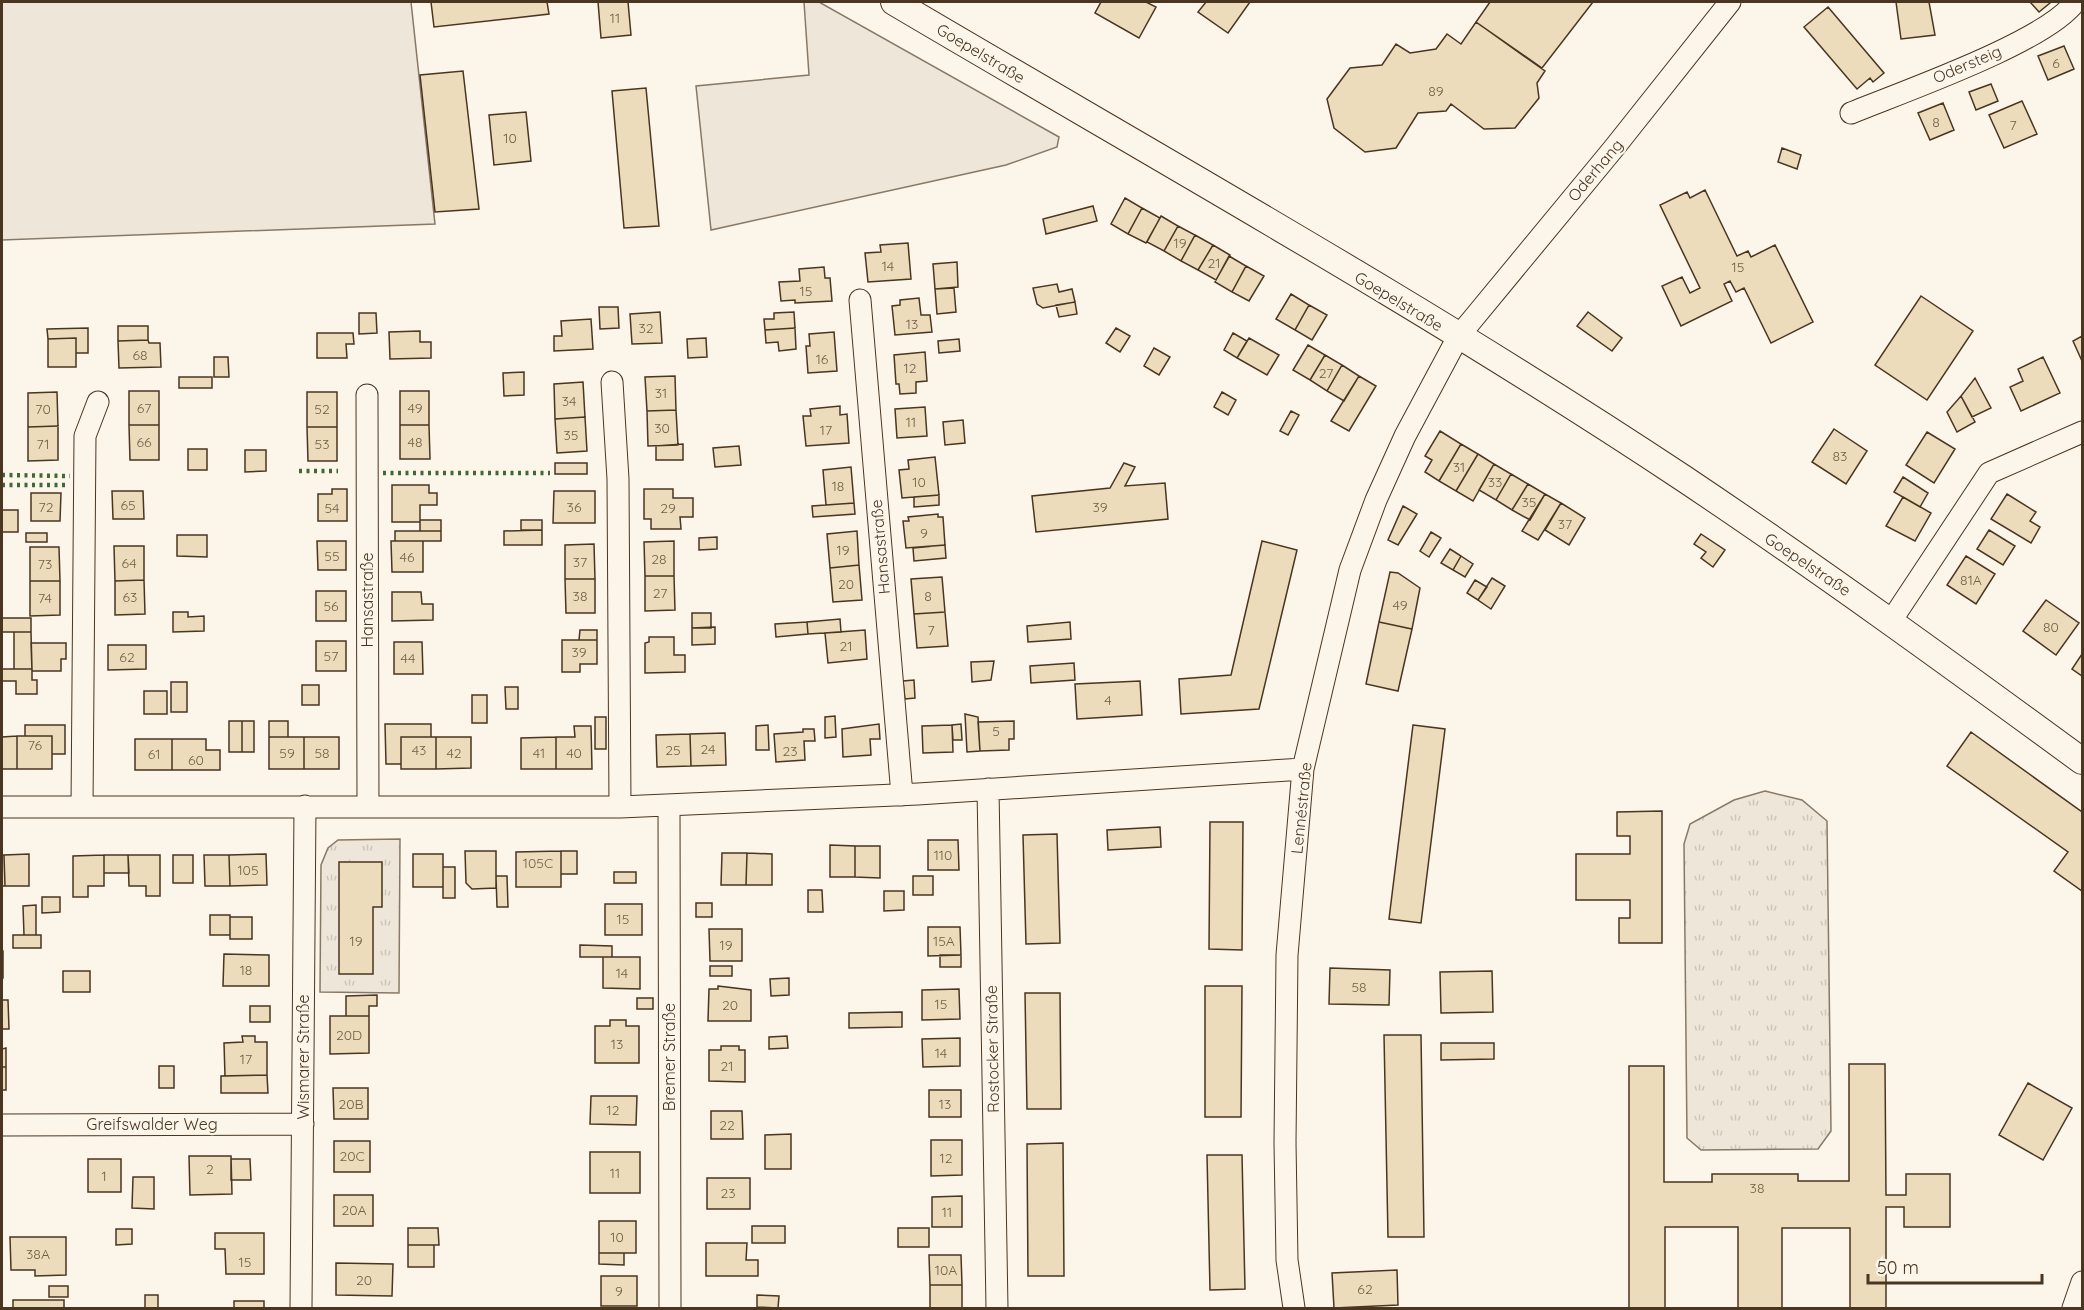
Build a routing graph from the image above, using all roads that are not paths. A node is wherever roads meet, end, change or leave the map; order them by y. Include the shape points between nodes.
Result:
1 (894, 2) edge
2 (1730, 2) edge
3 (2075, 2) edge
4 (1851, 113) dead end
5 (860, 300) dead end
6 (1458, 337) junction
7 (612, 382) dead end
8 (367, 394) dead end
9 (98, 402) dead end
10 (2082, 432) edge
11 (1891, 621) junction
12 (2082, 761) edge
13 (1303, 769) junction
14 (988, 789) junction
15 (902, 795) junction
16 (306, 806) junction
17 (368, 806) junction
18 (669, 806) junction
19 (2, 807) edge
20 (82, 807) junction
21 (620, 807) junction
22 (303, 1124) junction
23 (2, 1125) edge
24 (2082, 1282) edge
25 (301, 1308) edge
26 (670, 1308) edge
27 (997, 1308) edge
28 (1294, 1308) edge
29 (2073, 1308) edge

1 - 6 street, Goepelstraße
2 - 6 street, Oderhang
3 - 4 street, Odersteig via 2030,38
5 - 15 street, Hansastraße
6 - 11 street, Goepelstraße via 1681,477
6 - 13 street, Lennéstraße via 1405,436 1350,570
7 - 21 street via 618,479
8 - 17 street, Hansastraße
9 - 20 street via 84,436
10 - 11 street via 1989,473
11 - 12 street, Goepelstraße
13 - 14 street
13 - 28 street, Lennéstraße via 1287,956 1287,1260
14 - 15 street
14 - 27 street, Rostocker Straße
15 - 18 street
16 - 17 street
16 - 20 street
16 - 22 street, Wismarer Straße
17 - 21 street
18 - 21 street
18 - 26 street, Bremer Straße
19 - 20 street
22 - 23 street, Greifswalder Weg
22 - 25 street, Wismarer Straße
24 - 29 street

